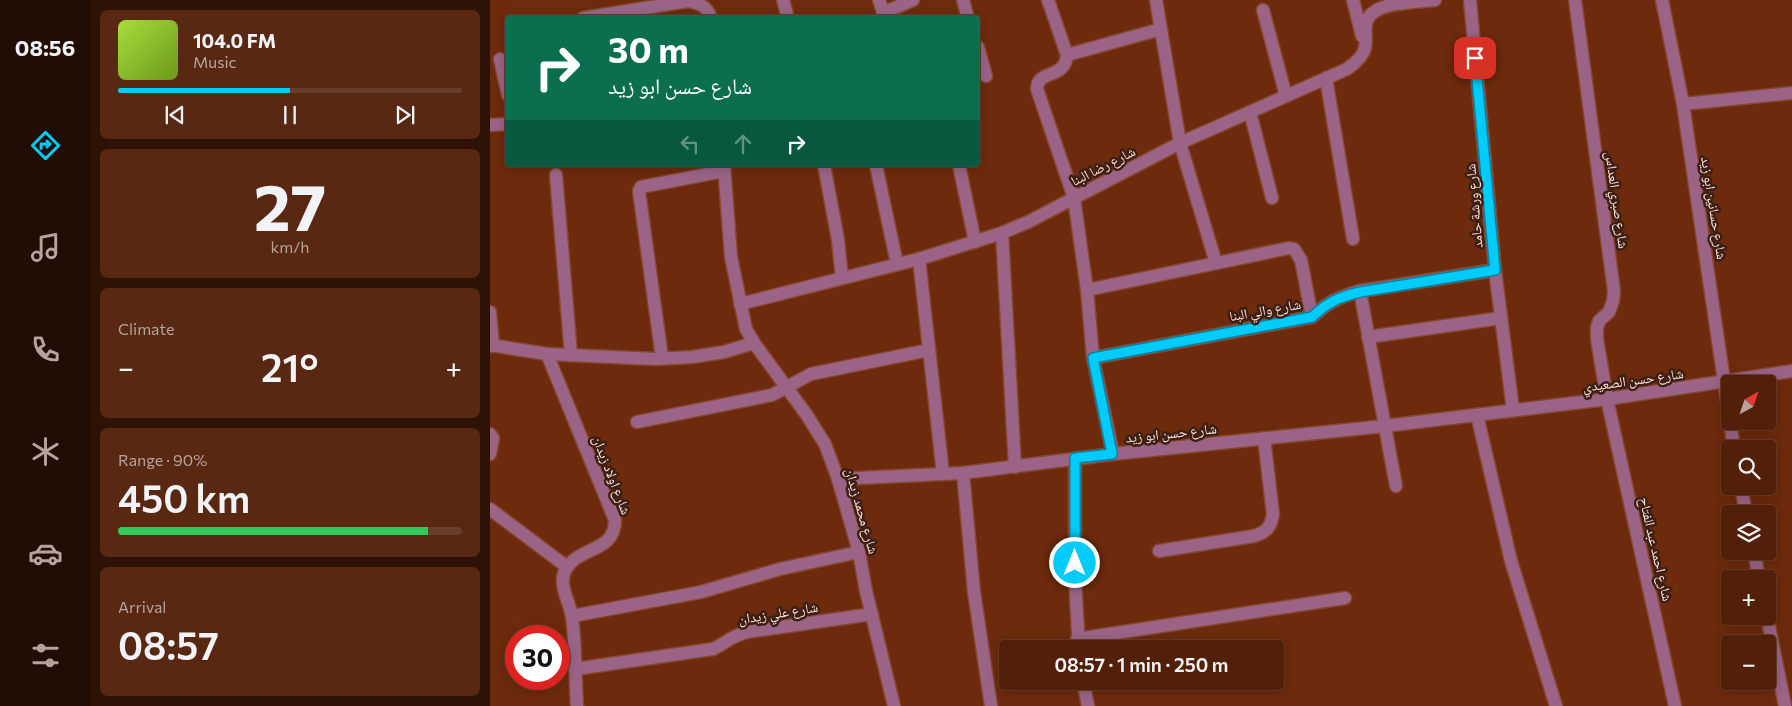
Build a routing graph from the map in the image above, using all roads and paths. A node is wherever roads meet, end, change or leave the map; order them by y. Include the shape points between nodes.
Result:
1 (783, 0) edge
2 (879, 0) edge
3 (913, 0) edge
4 (963, 0) edge
5 (1048, 0) edge
6 (1156, 0) edge
7 (1353, 0) edge
8 (1435, 0) edge
9 (1470, 0) edge
10 (1575, 0) edge
11 (1662, 0) edge
12 (1401, 2) edge
13 (1263, 10) dead end
14 (602, 15) edge
15 (710, 15) edge
16 (787, 15) edge
17 (884, 15) edge
18 (967, 15) edge
19 (1162, 29) junction
20 (1365, 48) junction
21 (980, 54) edge
22 (1067, 54) junction
23 (500, 59) dead end
24 (986, 76) dead end
25 (1326, 78) junction
26 (505, 82) edge
27 (1792, 93) edge
28 (1286, 96) junction
29 (1683, 104) junction
30 (1250, 112) junction
31 (490, 124) edge
32 (505, 124) edge
33 (1180, 143) junction
34 (824, 167) edge
35 (876, 167) edge
36 (959, 167) edge
37 (724, 168) edge
38 (556, 175) dead end
39 (1074, 198) junction
40 (1272, 198) dead end
41 (1002, 233) junction
42 (1353, 239) dead end
43 (975, 242) junction
44 (919, 259) junction
45 (1216, 263) junction
46 (897, 264) junction
47 (1495, 270) junction
48 (842, 278) junction
49 (1087, 290) junction
50 (1360, 292) junction
51 (740, 304) junction
52 (490, 312) edge
53 (1312, 317) junction
54 (1501, 318) junction
55 (1368, 337) junction
56 (754, 343) junction
57 (492, 346) edge
58 (929, 350) junction
59 (547, 354) junction
60 (571, 355) junction
61 (662, 358) junction
62 (1093, 358) junction
63 (1792, 371) edge
64 (1723, 375) edge
65 (1767, 375) edge
66 (1721, 382) edge
67 (787, 388) junction
68 (1607, 399) junction
69 (1513, 410) junction
70 (1477, 415) junction
71 (637, 422) dead end
72 (1385, 426) junction
73 (490, 434) edge
74 (1264, 438) junction
75 (490, 454) edge
76 (1112, 454) junction
77 (1075, 458) junction
78 (1015, 466) junction
79 (963, 473) junction
80 (943, 474) junction
81 (838, 479) junction
82 (1396, 486) dead end
83 (490, 508) edge
84 (1159, 551) dead end
85 (859, 552) junction
86 (567, 567) junction
87 (1345, 598) dead end
88 (872, 614) junction
89 (572, 616) junction
90 (1769, 625) edge
91 (1078, 640) edge
92 (1101, 640) edge
93 (575, 669) junction
94 (1085, 690) edge
95 (577, 706) edge
96 (894, 706) edge
97 (990, 706) edge
98 (1088, 706) edge
99 (1556, 706) edge
100 (1675, 706) edge
101 (1785, 706) edge

1 - 16 street
2 - 17 street
3 - 17 street
4 - 18 street
5 - 22 street
6 - 19 street
7 - 20 street
8 - 12 street
9 - 47 street, شارع ورشة حامد
10 - 68 street, شارع صبري العداس via 1614,291 1608,312 1597,328
11 - 29 street, شارع حسانين ابو زيد
12 - 20 street via 1374,11 1369,17 1365,25
13 - 28 street
14 - 15 street via 688,1 699,3
19 - 22 street
19 - 33 street
20 - 25 street, شارع رضا البنا via 1355,63
21 - 24 street
22 - 39 street via 1062,69 1040,79 1037,86
23 - 26 street
25 - 28 street, شارع رضا البنا
25 - 42 street
27 - 29 street
28 - 30 street, شارع رضا البنا
29 - 64 street, شارع حسانين ابو زيد
30 - 33 street, شارع رضا البنا
30 - 40 street
31 - 32 street
33 - 39 street, شارع رضا البنا
33 - 45 street
34 - 48 street
35 - 46 street
36 - 43 street
37 - 51 street, شارع محمد زيدان via 731,257
37 - 61 street via 639,191
38 - 60 street
39 - 41 street, شارع رضا البنا
39 - 49 street
41 - 43 street, شارع رضا البنا
41 - 78 street
43 - 44 street, شارع رضا البنا
44 - 46 street, شارع رضا البنا
44 - 58 street
45 - 49 street
45 - 53 street via 1294,249 1302,260
46 - 48 street, شارع رضا البنا
47 - 50 street, شارع والي البنا
47 - 54 street, شارع ورشة حامد
48 - 51 street, شارع رضا البنا
49 - 62 street
50 - 53 street, شارع والي البنا via 1326,304
50 - 55 street
51 - 56 street, شارع محمد زيدان
52 - 57 street
53 - 62 street, شارع والي البنا
54 - 55 street
54 - 69 street, شارع ورشة حامد
55 - 72 street
56 - 61 street via 692,358
56 - 67 street, شارع محمد زيدان
57 - 59 street
58 - 67 street via 811,374
58 - 80 street
59 - 60 street
59 - 86 street, شارع اولاد زيدان via 615,520 611,537
60 - 61 street
62 - 76 street
63 - 65 street, شارع حسن الصعيدي
66 - 68 street, شارع حسن الصعيدي
67 - 71 street via 772,395
67 - 81 street, شارع محمد زيدان via 825,444
68 - 69 street, شارع حسن الصعيدي
68 - 100 street, شارع احمد عبد الفتاح
69 - 70 street, شارع حسن الصعيدي
70 - 72 street, شارع حسن ابو زيد
70 - 99 street via 1511,561
72 - 74 street, شارع حسن ابو زيد
72 - 82 street
73 - 75 street via 493,438
74 - 76 street, شارع حسن ابو زيد
74 - 84 street via 1273,514 1264,533
76 - 77 street, شارع حسن ابو زيد
77 - 78 street, شارع حسن ابو زيد
77 - 91 street
78 - 79 street, شارع حسن ابو زيد
79 - 80 street, شارع حسن ابو زيد
79 - 97 street via 974,592
80 - 81 street, شارع حسن ابو زيد
81 - 85 street, شارع محمد زيدان
83 - 86 street
85 - 88 street, شارع محمد زيدان
85 - 89 street via 780,569 701,592
86 - 89 street via 563,586
87 - 92 street
88 - 93 street, شارع علي زيدان via 746,632 732,636 713,649
88 - 96 street, شارع محمد زيدان
89 - 93 street
90 - 101 street
93 - 95 street
94 - 98 street

